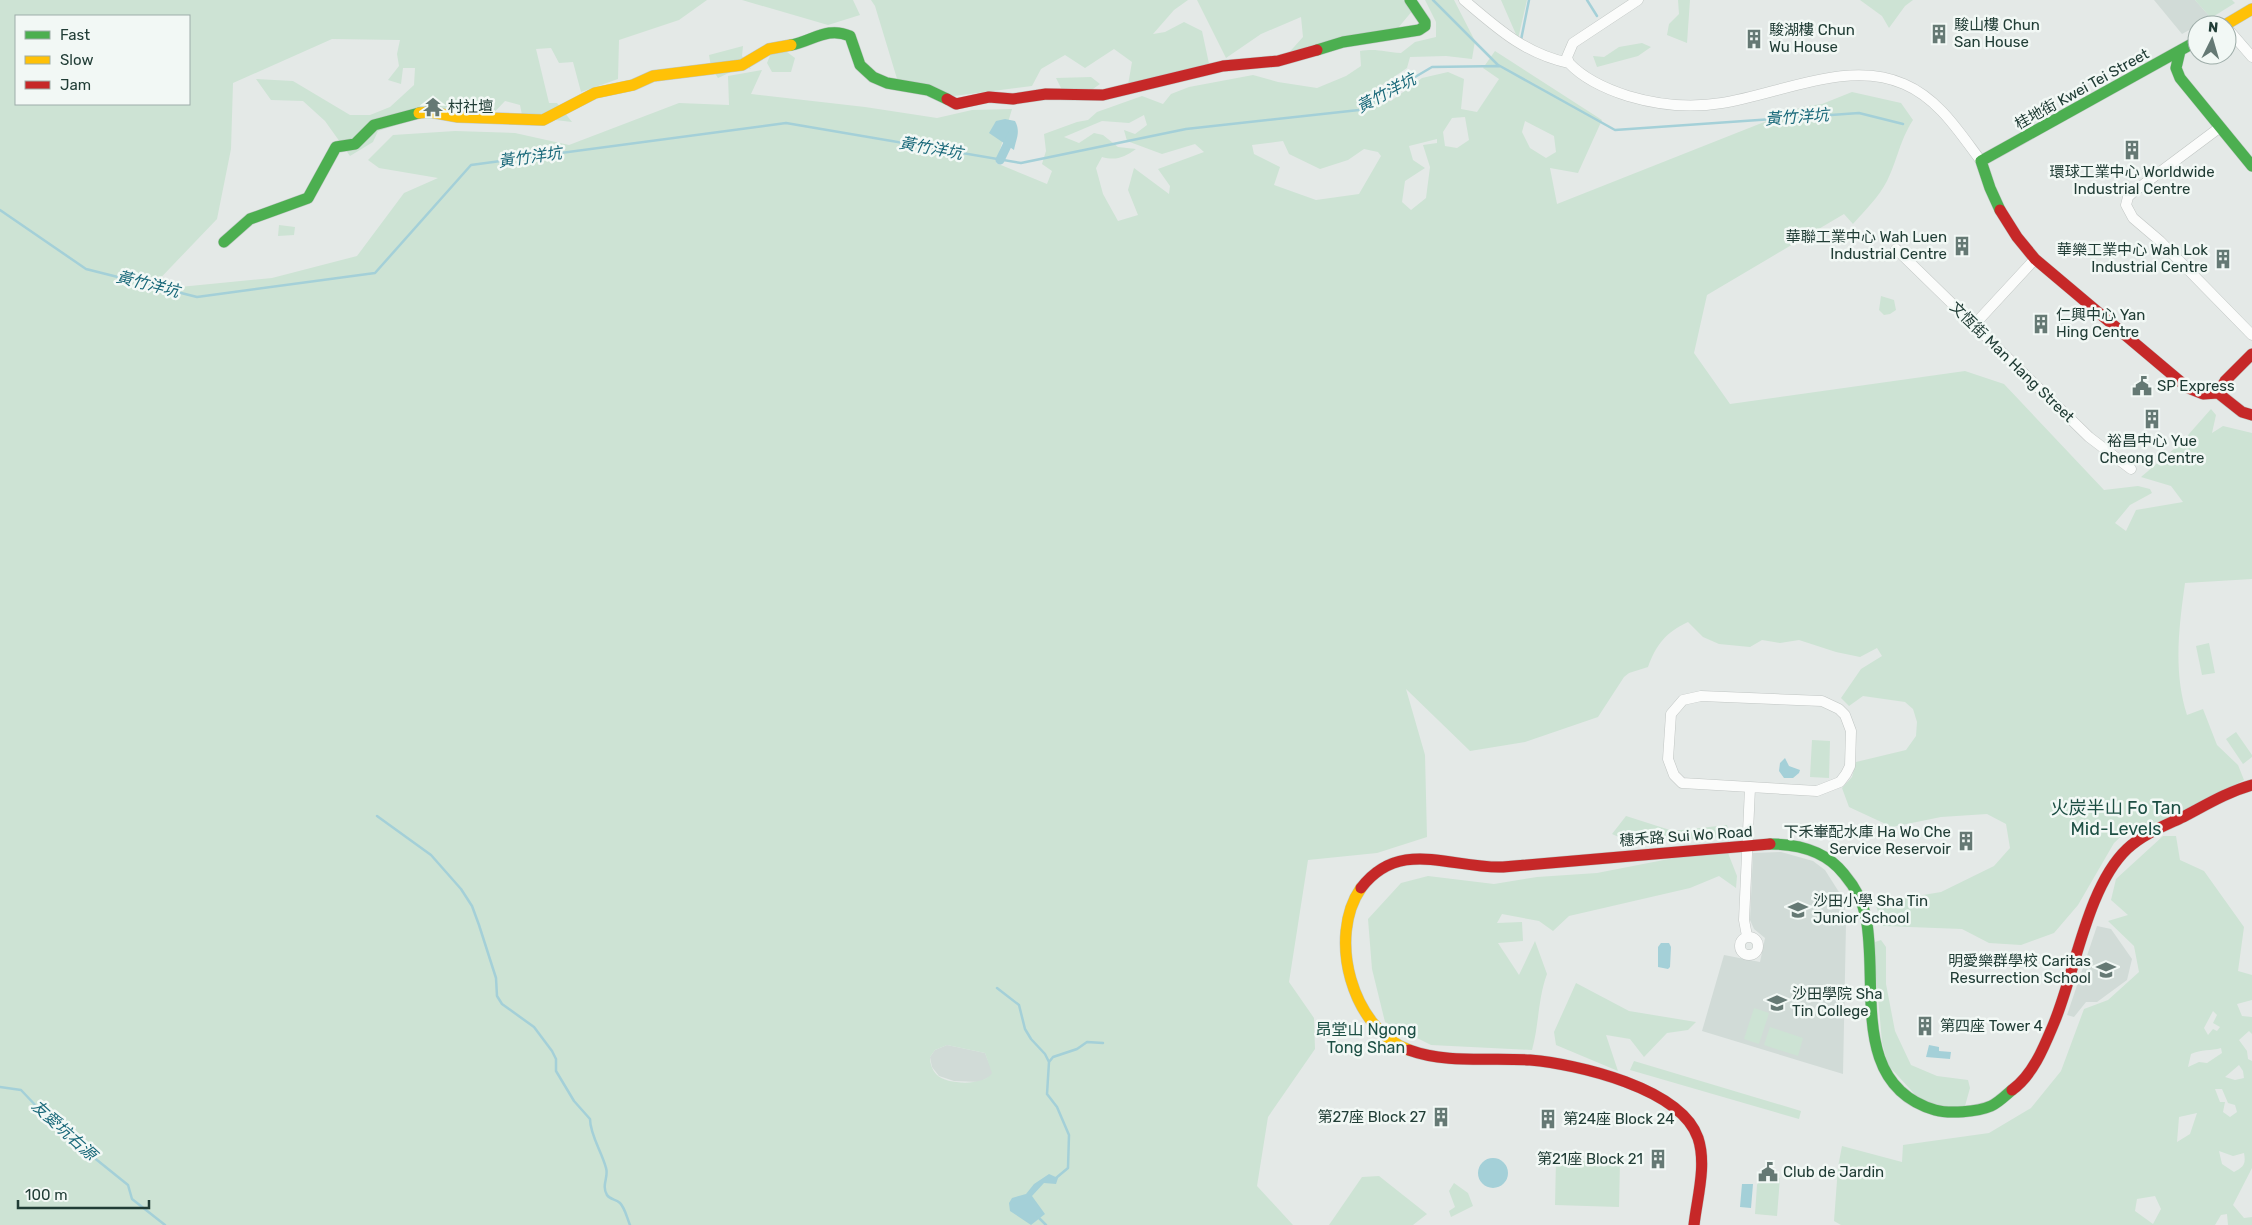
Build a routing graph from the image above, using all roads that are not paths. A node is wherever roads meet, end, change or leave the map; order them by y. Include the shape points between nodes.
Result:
1 (1410, 0) edge
2 (1464, 0) edge
3 (1638, 0) edge
4 (2246, 0) edge
5 (2252, 8) edge
6 (2237, 18) edge
7 (2237, 40) edge
8 (2187, 47) edge
9 (2180, 51) junction
10 (2252, 57) edge
11 (1569, 63) junction
12 (2218, 128) junction
13 (1981, 161) junction
14 (2252, 166) edge
15 (224, 242) dead end
16 (1896, 250) dead end
17 (2035, 259) junction
18 (1974, 326) junction
19 (2252, 335) edge
20 (2252, 354) edge
21 (2218, 393) junction
22 (2252, 415) edge
23 (2131, 469) dead end
24 (2252, 785) edge
25 (1750, 788) junction
26 (1747, 845) junction
27 (1747, 936) dead end
28 (1694, 1225) edge

1 - 15 street via 1426,24 1413,32 1343,42 1278,61 1222,66 1103,96 1046,94 1013,99 992,96 954,104 928,90 873,78 860,65 850,36 841,32 824,32 798,44 769,49 742,65 662,74 634,86 598,92 543,120 458,117 426,112 380,122 371,126 355,144 336,147 308,198 250,219
2 - 11 street via 1515,42 1541,56
3 - 11 street via 1573,43 1567,57
4 - 5 street
5 - 6 street
7 - 10 street
8 - 9 street, 桂地街 Kwei Tei Street
9 - 12 street via 2176,68 2180,78
9 - 13 street, 桂地街 Kwei Tei Street
11 - 13 street via 1578,73 1622,94 1653,102 1687,105 1737,101 1841,76 1880,76 1905,84 1928,97
12 - 14 street
12 - 19 street via 2132,193 2126,205 2133,218 2160,241
13 - 17 street via 1987,187 2018,240
16 - 18 street, 文恆街 Man Hang Street
17 - 18 street
17 - 21 street via 2188,388 2203,394
18 - 23 street, 文恆街 Man Hang Street via 2089,437
20 - 21 street via 2225,381
21 - 22 street via 2242,412
24 - 26 street, 穗禾路 Sui Wo Road via 2232,790 2155,831 2136,842 2119,858 2100,892 2033,1069 2007,1099 1985,1109 1967,1112 1942,1111 1919,1103 1900,1090 1884,1069 1873,1029 1865,916 1860,897 1843,871 1827,857 1810,849 1789,845
25 - 25 street via 1817,791 1840,782 1850,766 1851,731 1845,715 1822,701 1701,696 1683,700 1671,714 1668,759 1674,775 1682,783
25 - 26 street
26 - 27 street via 1744,920
26 - 28 street, 穗禾路 Sui Wo Road via 1495,867 1425,858 1406,859 1380,869 1366,880 1355,895 1348,921 1349,965 1359,1006 1374,1030 1390,1042 1406,1050 1429,1055 1531,1060 1587,1069 1663,1098 1682,1112 1694,1130 1701,1151

